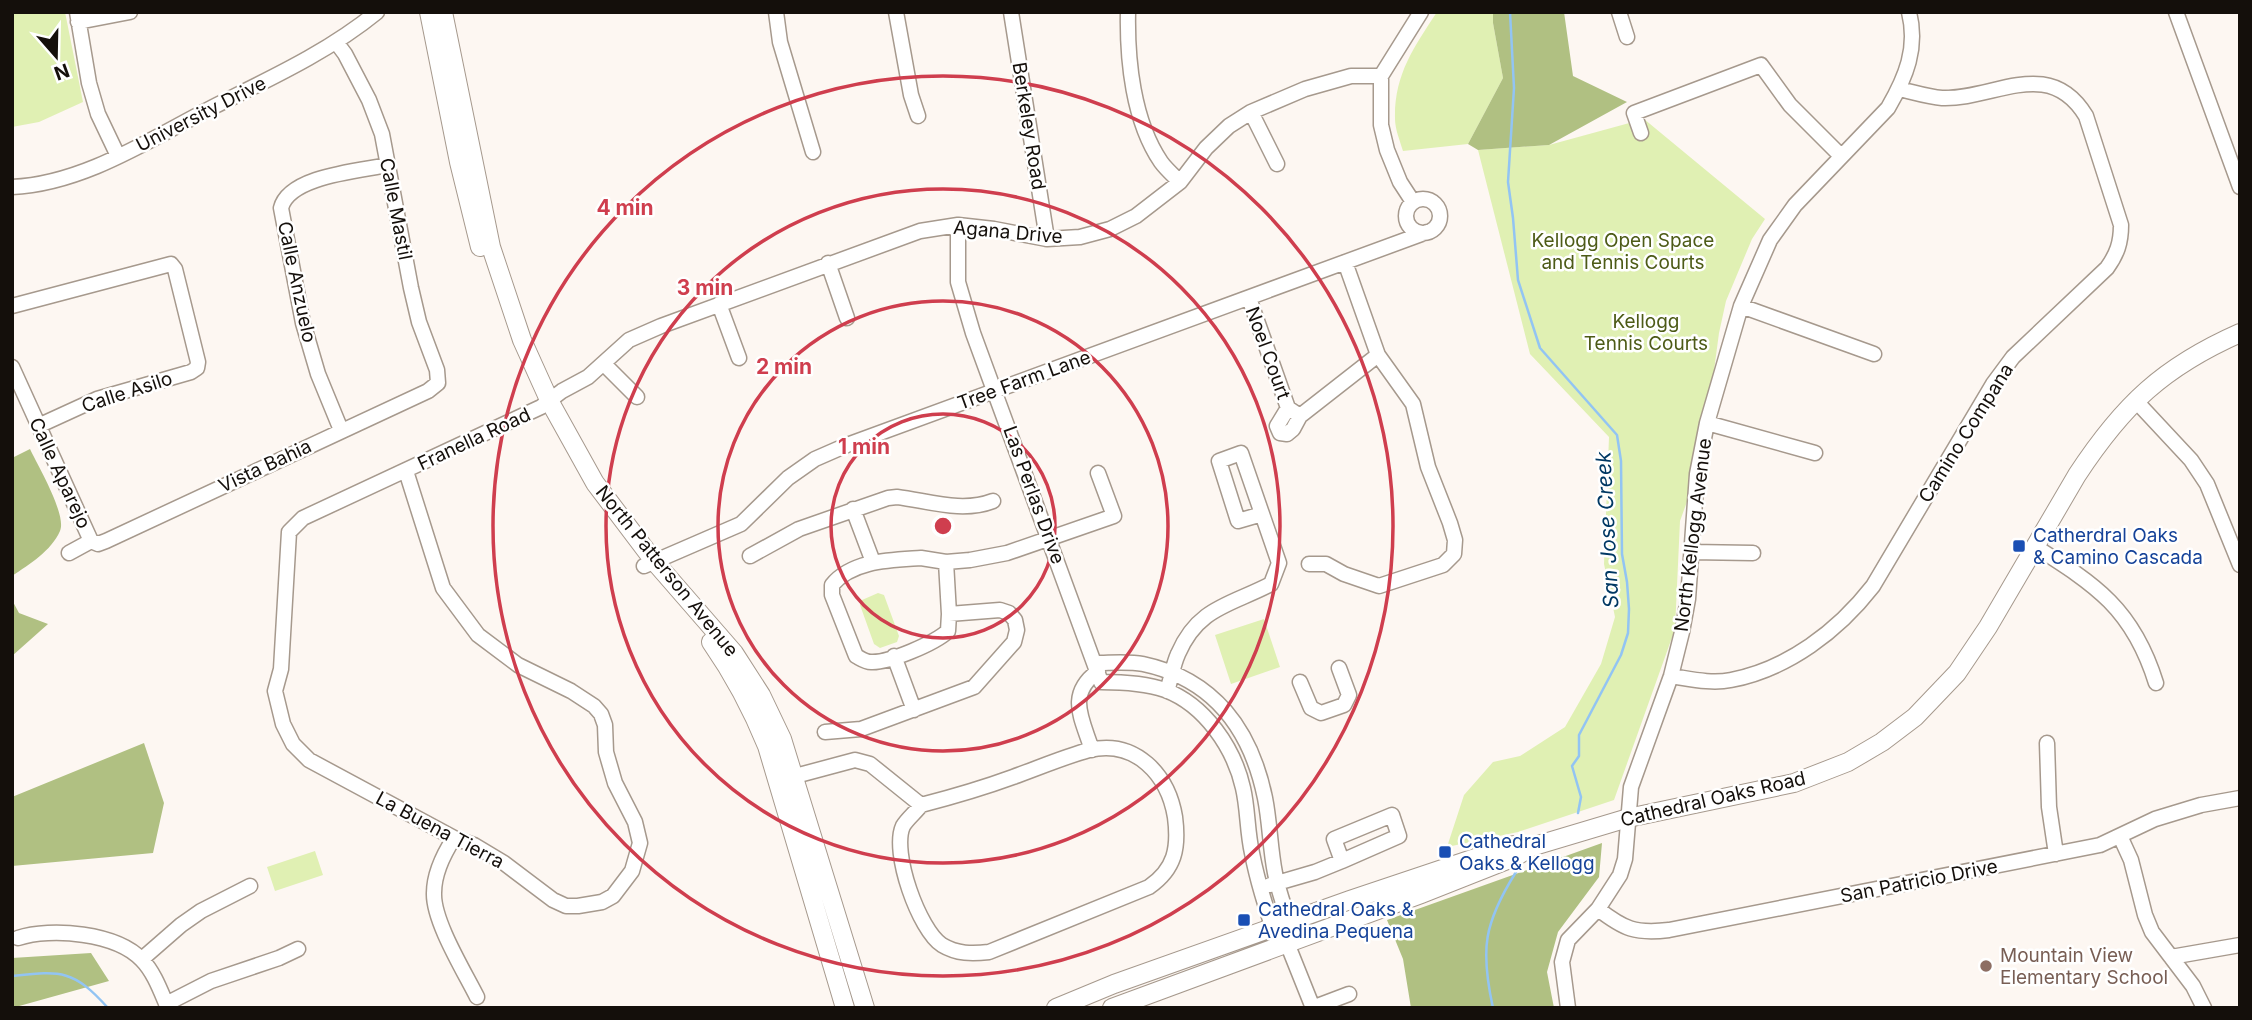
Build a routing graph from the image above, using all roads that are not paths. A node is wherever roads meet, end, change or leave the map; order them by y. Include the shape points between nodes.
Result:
1 (130, 12) edge
2 (377, 12) edge
3 (429, 12) edge
4 (443, 12) edge
5 (776, 12) edge
6 (895, 12) edge
7 (1011, 12) edge
8 (1128, 12) edge
9 (1421, 12) edge
10 (1619, 12) edge
11 (1909, 12) edge
12 (2175, 12) edge
13 (77, 17) edge
14 (1627, 37) dead end
15 (336, 42) junction
16 (1381, 76) junction
17 (1899, 89) junction
18 (1251, 112) junction
19 (918, 116) dead end
20 (1641, 133) dead end
21 (813, 152) dead end
22 (118, 156) junction
23 (1842, 156) junction
24 (1277, 164) dead end
25 (388, 165) junction
26 (1180, 182) junction
27 (12, 187) edge
28 (2240, 187) edge
29 (1413, 202) junction
30 (1407, 220) junction
31 (958, 225) junction
32 (1427, 232) junction
33 (1048, 239) junction
34 (1386, 247) junction
35 (1345, 262) junction
36 (828, 264) junction
37 (1249, 298) junction
38 (719, 304) junction
39 (12, 306) edge
40 (1741, 306) junction
41 (847, 318) dead end
42 (2240, 333) edge
43 (1874, 354) dead end
44 (1378, 355) junction
45 (739, 358) dead end
46 (604, 364) junction
47 (12, 367) edge
48 (438, 383) joint
49 (995, 390) junction
50 (636, 397) dead end
51 (2134, 400) junction
52 (546, 404) junction
53 (1707, 424) junction
54 (38, 426) junction
55 (341, 430) junction
56 (1815, 453) dead end
57 (406, 471) junction
58 (1098, 473) dead end
59 (993, 501) dead end
60 (853, 509) junction
61 (1262, 514) junction
62 (1051, 540) junction
63 (91, 541) junction
64 (2034, 546) junction
65 (1691, 552) junction
66 (69, 553) dead end
67 (1753, 553) dead end
68 (750, 556) dead end
69 (873, 562) junction
70 (946, 562) junction
71 (649, 563) junction
72 (1309, 564) dead end
73 (2240, 565) edge
74 (949, 614) junction
75 (894, 656) junction
76 (1339, 668) dead end
77 (1098, 672) junction
78 (1174, 672) junction
79 (1671, 676) junction
80 (1300, 682) dead end
81 (2156, 682) dead end
82 (1167, 691) junction
83 (914, 710) junction
84 (825, 732) dead end
85 (2047, 743) dead end
86 (1091, 750) junction
87 (786, 779) junction
88 (2240, 798) edge
89 (921, 805) junction
90 (1628, 818) junction
91 (2120, 836) junction
92 (454, 838) junction
93 (2056, 854) junction
94 (1342, 861) dead end
95 (1277, 881) junction
96 (250, 886) dead end
97 (1260, 890) junction
98 (1598, 909) junction
99 (1285, 936) junction
100 (18, 938) dead end
101 (2240, 944) edge
102 (298, 949) dead end
103 (2171, 957) junction
104 (142, 959) junction
105 (1349, 994) dead end
106 (477, 998) dead end
107 (167, 1006) edge
108 (845, 1008) edge
109 (865, 1008) edge
110 (1055, 1008) edge
111 (1112, 1008) edge
112 (1312, 1008) edge
113 (1569, 1008) edge
114 (2204, 1008) edge

1 - 13 street
2 - 15 street, University Drive
3 - 52 main road, North Patterson Avenue via 478,244 515,349
4 - 52 main road, North Patterson Avenue via 491,247
5 - 21 street via 780,42
6 - 19 street
7 - 33 street, Berkeley Road
8 - 26 street via 1127,38 1147,133 1161,162
9 - 16 street
10 - 14 street
11 - 17 street, North Kellogg Avenue via 1911,55
12 - 28 street
13 - 22 street via 98,114
15 - 22 street, University Drive
15 - 25 street, Calle Mastil via 377,118
16 - 18 street, Agana Drive via 1351,76
16 - 29 street via 1381,125 1387,150
17 - 23 street, North Kellogg Avenue via 1888,108
17 - 79 street, Camino Compana via 1941,98 2032,83 2063,90 2086,116 2121,225 2116,256 2012,357 1852,613 1776,666 1730,680
18 - 24 street
18 - 26 street, Agana Drive via 1229,126
20 - 23 street via 1634,114 1761,65 1790,105
22 - 27 street, University Drive via 52,181
23 - 40 street, North Kellogg Avenue via 1794,205 1770,240
25 - 48 street, Calle Mastil via 411,288
25 - 55 street, Calle Anzuelo via 313,181 290,192 281,208 303,323
26 - 33 street, Agana Drive via 1136,216 1110,229
29 - 30 street
29 - 32 street via 1427,199 1439,209 1439,223
30 - 32 street via 1417,231
30 - 34 street
31 - 33 street, Agana Drive
31 - 36 street, Agana Drive via 920,231
31 - 49 street, Las Perlas Drive via 958,282
32 - 34 street, Tree Farm Lane
34 - 35 street, Tree Farm Lane
35 - 37 street, Tree Farm Lane
35 - 44 street
36 - 38 street, Agana Drive
36 - 41 street
37 - 44 street, Noel Court via 1294,412
37 - 49 street, Tree Farm Lane
38 - 45 street
38 - 46 street, Agana Drive via 629,340
39 - 54 street, Calle Asilo via 171,264 198,362 191,372 97,400
40 - 43 street
40 - 53 street, North Kellogg Avenue
42 - 51 main road, Cathedral Oaks Road via 2180,364
44 - 72 street via 1413,404 1428,467 1455,540 1454,554 1443,565 1379,586 1326,564
46 - 50 street
46 - 52 street, Agana Drive
47 - 54 street, Calle Aparejo
48 - 55 street, Vista Bahia
49 - 62 street, Las Perlas Drive
49 - 71 street, Tree Farm Lane via 815,459 788,478 741,524
51 - 64 main road, Cathedral Oaks Road via 2092,452
51 - 73 street via 2191,460 2207,484
52 - 57 street, Franella Road
52 - 71 main road, North Patterson Avenue
53 - 56 street
53 - 65 street, North Kellogg Avenue via 1697,474
54 - 63 street, Calle Aparejo
55 - 63 street, Vista Bahia via 106,541
57 - 92 street, La Buena Tierra via 303,517 289,533 281,669 275,691 293,744 309,760
57 - 92 street, La Buena Tierra via 443,588 478,635 518,665 571,691 601,714 615,783 640,843 632,871 613,896 578,906 553,900 504,863
58 - 62 street via 1114,516
59 - 60 street via 954,506 898,497
60 - 68 street via 799,529
60 - 69 street
61 - 61 street via 1241,453 1219,461 1238,521
61 - 78 street via 1279,563 1271,584 1212,610 1192,629 1177,655
62 - 70 street via 1007,553
62 - 77 street, Las Perlas Drive
63 - 66 street, Vista Bahia
64 - 81 street via 2095,586 2120,611 2148,658
64 - 90 main road, Cathedral Oaks Road via 1957,673 1915,717 1882,742 1848,762 1794,783
65 - 67 street
65 - 79 street, North Kellogg Avenue via 1688,599
69 - 70 street via 921,558
69 - 75 street via 839,577 832,585 832,596 856,656 873,662
70 - 74 street
71 - 87 main road, North Patterson Avenue via 712,625 748,674 782,739
74 - 75 street via 948,631 939,639
74 - 83 street via 1000,610 1015,620 1017,630 1013,642 974,687
75 - 83 street
76 - 80 street via 1349,695 1344,705 1321,713 1311,708
77 - 78 street via 1140,663
77 - 82 street
77 - 86 street via 1085,681 1078,705
78 - 82 street
78 - 95 street via 1219,702 1247,743 1261,781
79 - 90 street, North Kellogg Avenue via 1631,787
82 - 97 street via 1203,715 1237,768
83 - 84 street via 861,729
85 - 93 street
86 - 89 street
86 - 89 street via 1113,749 1139,758 1161,778 1176,824 1171,866 1149,887 989,952 953,951 929,934 922,920 899,851 904,825
87 - 89 street via 855,760 870,764
87 - 108 main road, North Patterson Avenue
87 - 109 main road, North Patterson Avenue
88 - 91 street, San Patricio Drive via 2155,819
90 - 98 street, North Kellogg Avenue via 1620,875
90 - 99 main road, Cathedral Oaks Road via 1531,847 1515,857
91 - 93 street, San Patricio Drive
91 - 103 street via 2152,932
92 - 106 street via 436,875 434,906
93 - 98 street, San Patricio Drive via 1649,933 1618,924
94 - 95 street
95 - 97 street
95 - 99 street
96 - 104 street via 201,911
97 - 99 street
98 - 113 street, North Kellogg Avenue via 1568,940 1562,962
99 - 110 main road, Cathedral Oaks Road via 1114,984
99 - 111 main road, Cathedral Oaks Road
99 - 112 street
100 - 104 street via 81,934 114,942
101 - 103 street
102 - 107 street via 211,982
103 - 114 street
104 - 107 street
105 - 112 street

